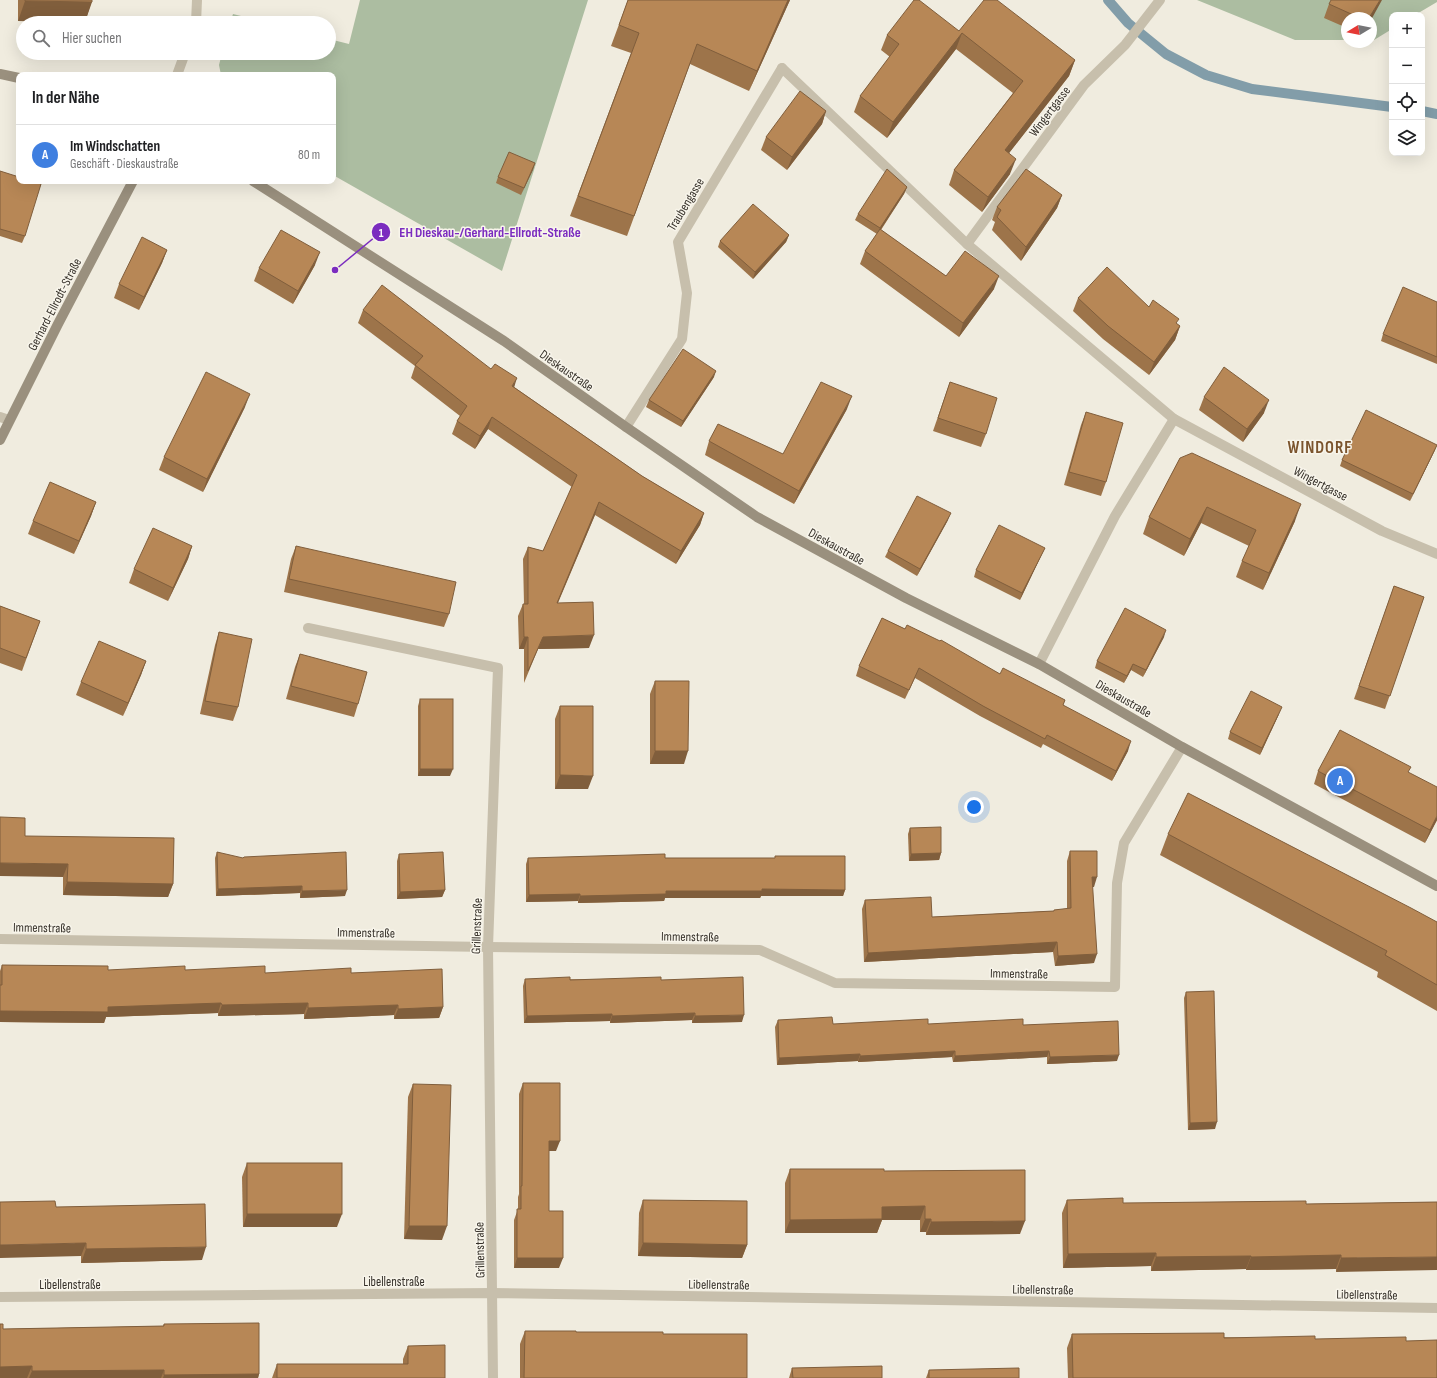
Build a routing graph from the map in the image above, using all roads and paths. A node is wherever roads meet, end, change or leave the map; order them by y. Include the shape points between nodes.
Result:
1 (197, 0) edge
2 (1160, 0) edge
3 (196, 16) edge
4 (182, 60) edge
5 (782, 68) joint
6 (178, 72) edge
7 (0, 74) edge
8 (16, 77) edge
9 (131, 184) edge
10 (258, 184) edge
11 (967, 244) junction
12 (5, 418) edge
13 (1174, 419) junction
14 (626, 427) junction
15 (0, 440) edge
16 (1437, 554) edge
17 (308, 628) dead end
18 (1039, 664) junction
19 (1182, 747) junction
20 (1437, 886) edge
21 (0, 939) edge
22 (488, 947) junction
23 (492, 1293) junction
24 (0, 1297) edge
25 (1437, 1308) edge
26 (493, 1378) edge

1 - 3 street
2 - 11 street, Wingertgasse via 1125,45 1084,85
4 - 6 street
5 - 11 street, Wingertgasse
5 - 14 street, Traubengasse via 678,242 687,292 682,339
7 - 8 main road
9 - 12 main road, Gerhard-Ellrodt-Straße
10 - 14 main road, Dieskaustraße via 504,341
11 - 13 street, Wingertgasse
12 - 15 main road, Gerhard-Ellrodt-Straße
13 - 16 street, Wingertgasse via 1382,531
13 - 18 street via 1115,516
14 - 18 main road, Dieskaustraße via 757,517 906,598
17 - 22 street, Grillenstraße via 498,668
18 - 19 main road, Dieskaustraße
19 - 20 main road, Dieskaustraße
19 - 22 street, Immenstraße via 1124,843 1117,883 1115,987 835,983 760,950
21 - 22 street, Immenstraße
22 - 23 street, Grillenstraße
23 - 24 street, Libellenstraße
23 - 25 street, Libellenstraße
23 - 26 street, Grillenstraße

